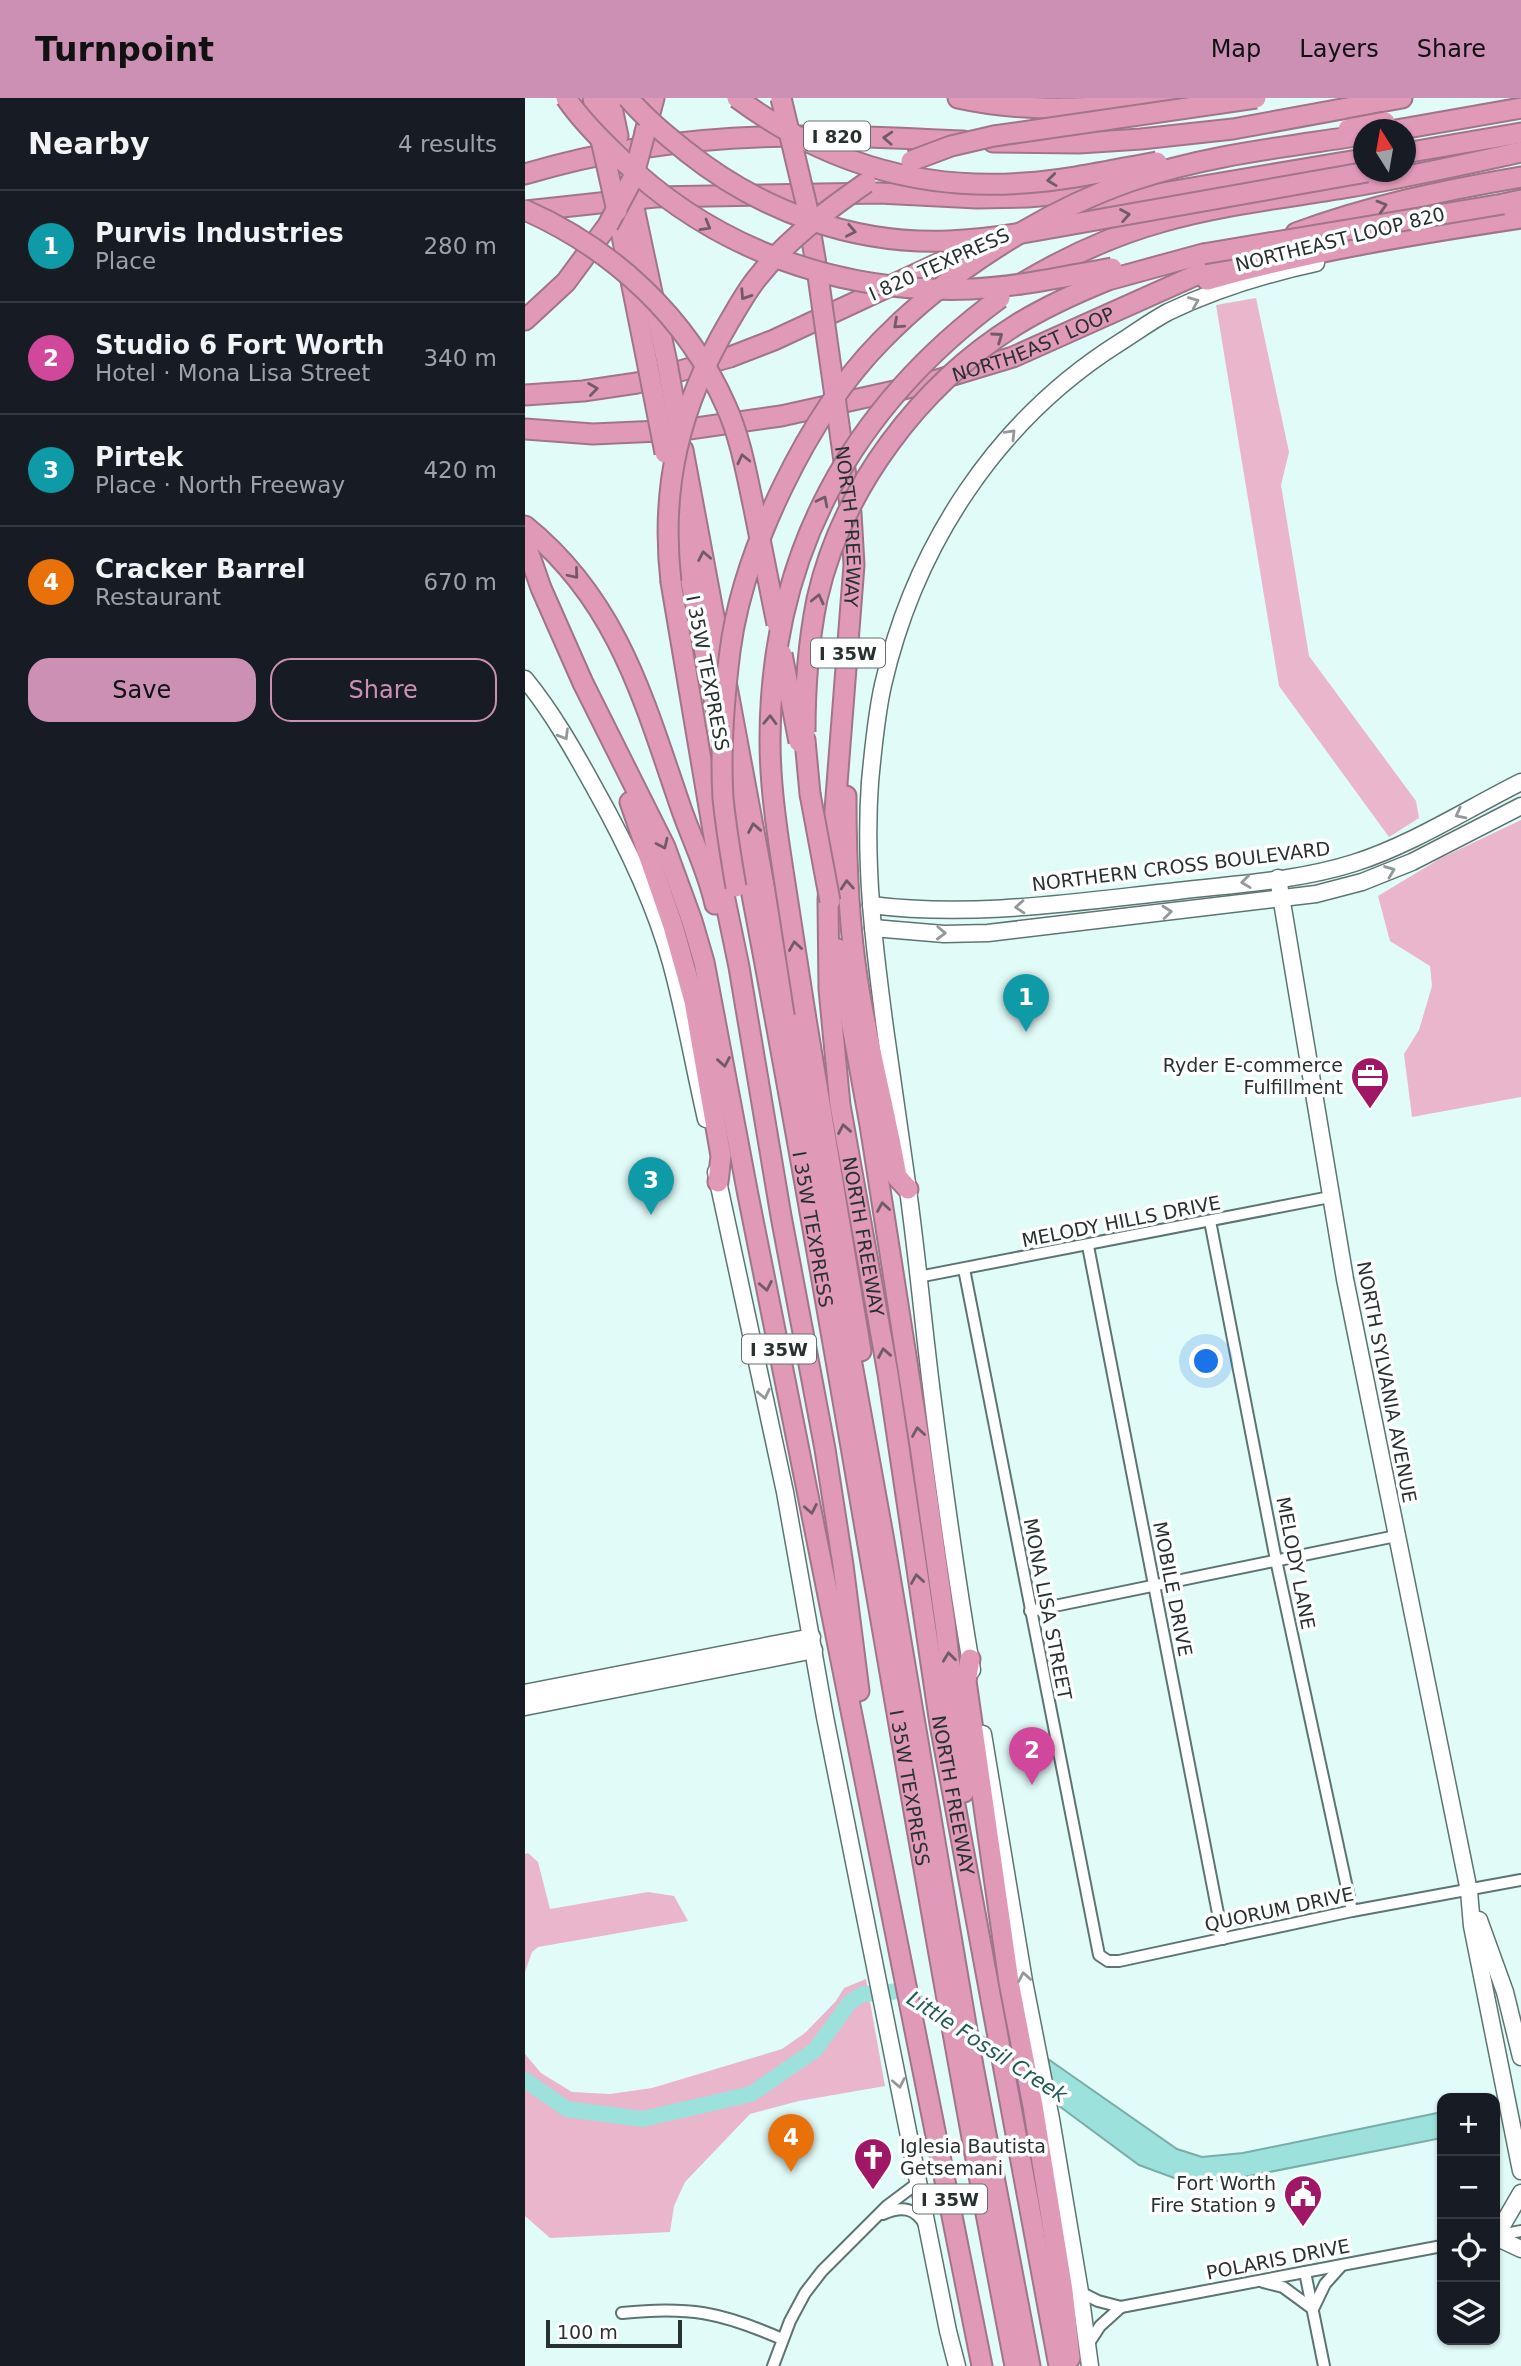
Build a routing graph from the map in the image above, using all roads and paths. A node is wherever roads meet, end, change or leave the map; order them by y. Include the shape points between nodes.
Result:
1 (566, 98) edge
2 (593, 98) edge
3 (610, 98) edge
4 (628, 98) edge
5 (647, 98) edge
6 (655, 98) edge
7 (737, 98) edge
8 (781, 98) edge
9 (958, 98) edge
10 (1202, 98) edge
11 (1256, 98) edge
12 (1341, 98) edge
13 (1402, 98) edge
14 (1521, 108) edge
15 (1464, 117) junction
16 (1521, 120) edge
17 (1416, 126) edge
18 (645, 133) junction
19 (1521, 133) edge
20 (1172, 135) junction
21 (1353, 137) edge
22 (1416, 138) edge
23 (605, 144) junction
24 (1521, 144) edge
25 (1353, 149) edge
26 (1416, 150) edge
27 (1521, 152) edge
28 (1353, 161) edge
29 (525, 162) edge
30 (1416, 162) edge
31 (525, 174) edge
32 (1353, 174) edge
33 (1521, 177) edge
34 (1512, 202) edge
35 (525, 211) edge
36 (1521, 219) edge
37 (1203, 254) junction
38 (1159, 293) junction
39 (525, 320) edge
40 (525, 395) edge
41 (525, 429) edge
42 (674, 452) junction
43 (525, 526) edge
44 (525, 542) edge
45 (525, 679) edge
46 (839, 740) junction
47 (622, 761) junction
48 (1521, 782) edge
49 (870, 783) joint
50 (810, 794) junction
51 (1521, 806) edge
52 (1278, 878) junction
53 (1281, 898) junction
54 (1096, 900) junction
55 (870, 905) junction
56 (1096, 920) junction
57 (873, 928) junction
58 (765, 1121) junction
59 (718, 1182) junction
60 (908, 1189) junction
61 (1330, 1197) junction
62 (1210, 1221) junction
63 (1088, 1245) junction
64 (964, 1269) junction
65 (918, 1277) junction
66 (871, 1474) junction
67 (1396, 1536) junction
68 (1276, 1560) junction
69 (1155, 1587) junction
70 (1030, 1611) junction
71 (813, 1643) junction
72 (970, 1659) junction
73 (888, 1664) junction
74 (525, 1693) edge
75 (525, 1706) edge
76 (964, 1858) junction
77 (1521, 1880) edge
78 (1469, 1891) junction
79 (1352, 1911) junction
80 (1223, 1939) junction
81 (899, 1953) junction
82 (1098, 1955) joint
83 (1495, 2048) junction
84 (1520, 2049) edge
85 (965, 2060) junction
86 (1521, 2171) edge
87 (919, 2182) junction
88 (1521, 2193) edge
89 (877, 2216) junction
90 (1500, 2228) edge
91 (1521, 2231) edge
92 (929, 2233) junction
93 (1500, 2234) edge
94 (1500, 2238) edge
95 (1437, 2247) edge
96 (1521, 2249) edge
97 (1342, 2265) junction
98 (1305, 2272) junction
99 (1260, 2281) junction
100 (1080, 2292) junction
101 (1121, 2306) junction
102 (1313, 2309) junction
103 (622, 2313) dead end
104 (782, 2339) junction
105 (1087, 2346) junction
106 (773, 2366) edge
107 (957, 2366) edge
108 (982, 2366) edge
109 (1015, 2366) edge
110 (1030, 2366) edge
111 (1059, 2366) edge
112 (1071, 2366) edge
113 (1090, 2366) edge
114 (1324, 2366) edge

1 -> 37 highway, bridge via 638,176 691,217 759,252 840,278 898,287 971,289
2 - 23 highway, I 35W TEXPRESS
3 - 23 highway, I 35W TEXPRESS
4 -> 32 highway, bridge via 696,159 762,201 839,229 912,241 948,242 1022,233
5 - 18 highway, bridge
6 - 18 highway
15 -> 7 highway, bridge via 1385,122 1063,178 969,184 906,176 854,162 799,139
8 - 46 highway, NORTH FREEWAY / I 35W, bridge via 807,207 851,513 854,565
9 - 10 highway via 1070,110
11 -> 58 highway, bridge via 1029,130 951,146 911,160 866,183 789,244 757,277 700,376 673,461 667,546
12 - 20 highway via 1185,126
13 - 20 highway, I 820
14 - 15 highway
15 - 17 highway
16 - 22 highway
18 - 39 highway, bridge via 633,178 608,225 566,282
19 - 26 highway
20 -> 23 highway, I 820 via 1079,143 804,136
21 -> 73 highway, bridge via 1154,173 1099,193 992,250 909,315 865,359 818,424 763,530 739,606 730,649 723,796 813,1322 879,1652
23 - 29 highway
23 - 31 highway, I 820
23 - 42 highway, I 35W TEXPRESS, bridge via 625,209
24 - 30 highway
25 - 35 highway, I 820 TEXPRESS via 1076,194 655,197
66 -> 27 highway, bridge via 873,1446 858,1323 805,1013 772,780 775,660 785,604 818,510 850,454 894,396 947,340 1033,277 1097,244 1182,216
40 -> 28 highway, I 820 TEXPRESS via 637,383 730,357 1007,232 1087,208
38 -> 33 highway, NORTHEAST LOOP via 1235,256 1345,216
34 - 37 highway, bridge
50 -> 35 highway, bridge via 750,489 726,406 692,344 627,272 600,251
36 - 38 highway via 1302,255
49 -> 36 main road, NORTHEAST LOOP 820 via 882,690 913,589 969,488 998,447 1041,402 1092,360 1143,327 1213,294 1303,266
50 -> 37 highway, bridge via 806,666 818,597 849,509 891,443 941,384 1017,324 1108,280
38 - 41 highway, NORTHEAST LOOP via 1013,357 965,373 804,411 654,433
66 -> 42 highway, I 35W TEXPRESS via 723,653
42 - 73 highway, I 35W TEXPRESS
43 -> 58 highway via 554,551 603,614 639,687 713,895 755,1100
44 - 47 highway, I 35W via 583,683
45 -> 59 main road via 575,753 649,900 671,962
60 -> 46 highway via 897,1177 857,982 846,868 848,768
76 -> 46 highway, NORTH FREEWAY / I 35W via 838,1091 829,989 828,900
47 - 59 highway via 623,782 694,1001 722,1156
47 -> 81 highway, I 35W via 665,847 704,962
48 -> 52 main road, NORTHERN CROSS BOULEVARD via 1356,863
49 - 55 main road, NORTH FREEWAY
76 -> 50 highway, bridge via 969,1838 921,1452 870,1125
53 -> 51 main road via 1361,882 1412,862
52 - 53 main road, NORTH SYLVANIA AVENUE
52 -> 54 main road, NORTHERN CROSS BOULEVARD
56 -> 53 main road
53 - 61 main road, NORTH SYLVANIA AVENUE
54 -> 55 main road, NORTHERN CROSS BOULEVARD via 931,911
54 - 56 main road
55 - 57 main road, NORTH FREEWAY
57 -> 56 main road via 988,933
57 - 60 main road, NORTH FREEWAY
58 - 81 highway via 825,1449 860,1701 904,1934
59 -> 71 main road
60 - 65 main road, NORTH FREEWAY
61 - 62 street, MELODY HILLS DRIVE
61 - 67 main road, NORTH SYLVANIA AVENUE
62 - 63 street, MELODY HILLS DRIVE
62 - 68 street, MELODY LANE
63 - 64 street, MELODY HILLS DRIVE
63 - 69 street, MOBILE DRIVE
64 - 65 street, MELODY HILLS DRIVE
64 - 70 street, MONA LISA STREET
65 - 72 main road, NORTH FREEWAY
66 - 85 highway, I 35W TEXPRESS via 961,1994
67 - 68 street
67 - 78 main road, NORTH SYLVANIA AVENUE
68 - 69 street
68 - 79 street, MELODY LANE
69 - 70 street
69 - 80 street, MOBILE DRIVE
70 - 82 street, MONA LISA STREET
71 - 74 main road
71 - 75 main road
71 -> 87 main road
100 -> 72 main road, NORTH FREEWAY
72 - 112 highway via 966,1681
73 - 85 highway, I 35W TEXPRESS via 944,1982
76 - 111 highway, NORTH FREEWAY / I 35W
77 - 78 street, QUORUM DRIVE
78 - 79 street, QUORUM DRIVE
78 - 83 main road, NORTH SYLVANIA AVENUE
78 - 84 main road, NORTH SYLVANIA AVENUE
79 - 80 street, QUORUM DRIVE
80 - 82 street, QUORUM DRIVE via 1119,1961
81 - 108 highway, I 35W
83 - 84 main road
83 - 86 main road, NORTH SYLVANIA AVENUE
85 - 109 highway, I 35W TEXPRESS
85 - 110 highway, I 35W TEXPRESS
87 - 89 street
87 - 92 main road
88 - 90 main road
89 - 92 street via 911,2209
89 - 104 street via 821,2272
91 - 93 street
92 - 107 main road
94 - 96 main road
95 - 97 street, POLARIS DRIVE
97 - 98 street, POLARIS DRIVE
97 - 102 street via 1325,2284
98 - 99 street, POLARIS DRIVE
98 - 102 street
99 - 101 street, POLARIS DRIVE
99 - 102 street via 1283,2287
100 - 101 street, POLARIS DRIVE
100 - 105 main road, NORTH FREEWAY
101 - 105 street
102 - 114 street
103 - 104 street via 667,2309 710,2313
104 - 106 street
105 - 113 main road, NORTH FREEWAY

